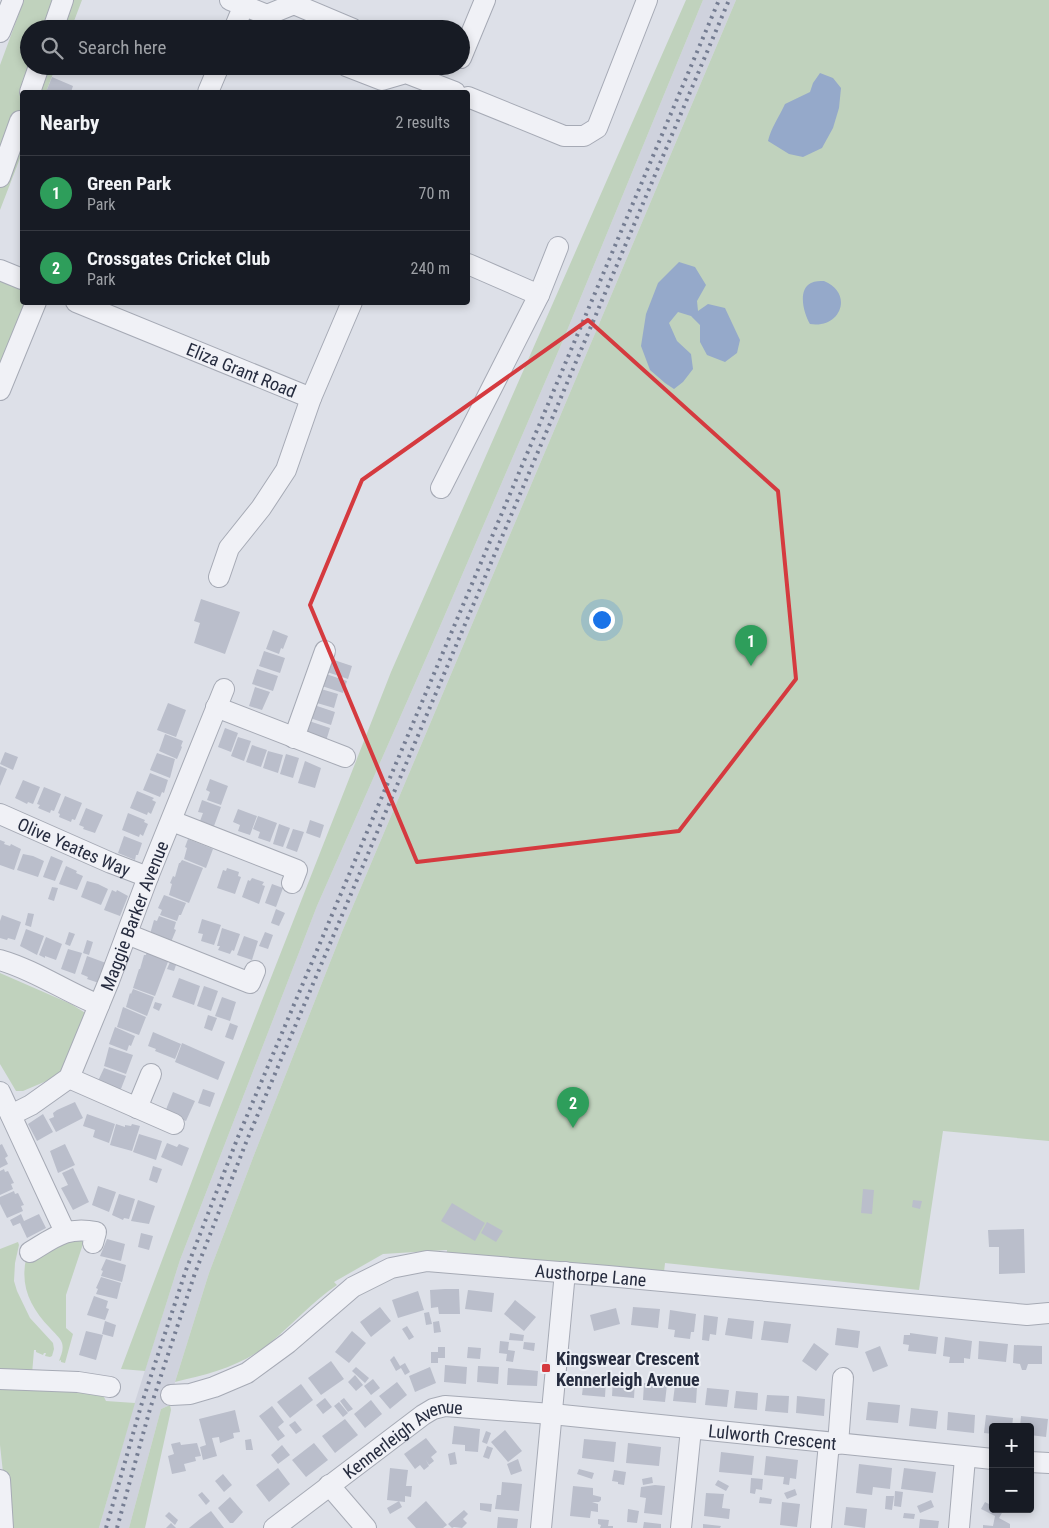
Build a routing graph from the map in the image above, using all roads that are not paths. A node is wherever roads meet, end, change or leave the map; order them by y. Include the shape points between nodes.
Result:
1 (13, 0) edge
2 (63, 0) edge
3 (485, 0) edge
4 (647, 0) edge
5 (240, 2) edge
6 (55, 20) edge
7 (236, 20) edge
8 (267, 20) edge
9 (273, 20) edge
10 (332, 20) edge
11 (0, 32) edge
12 (470, 36) edge
13 (36, 75) edge
14 (215, 75) edge
15 (369, 75) edge
16 (392, 75) edge
17 (417, 75) edge
18 (455, 75) edge
19 (31, 90) edge
20 (209, 90) edge
21 (446, 90) edge
22 (451, 90) edge
23 (470, 98) edge
24 (20, 121) dead end
25 (0, 177) edge
26 (558, 247) dead end
27 (470, 265) edge
28 (0, 270) edge
29 (20, 278) edge
30 (539, 295) junction
31 (35, 305) edge
32 (90, 305) edge
33 (351, 305) edge
34 (109, 309) edge
35 (0, 390) edge
36 (311, 398) junction
37 (441, 488) dead end
38 (219, 578) dead end
39 (325, 651) dead end
40 (294, 738) junction
41 (345, 757) dead end
42 (0, 814) edge
43 (172, 821) junction
44 (297, 870) dead end
45 (148, 878) junction
46 (127, 934) junction
47 (0, 960) edge
48 (249, 984) dead end
49 (99, 1006) junction
50 (151, 1074) dead end
51 (69, 1078) junction
52 (0, 1092) edge
53 (137, 1108) junction
54 (11, 1116) junction
55 (174, 1124) dead end
56 (65, 1232) junction
57 (93, 1243) dead end
58 (30, 1252) dead end
59 (566, 1272) junction
60 (1049, 1313) edge
61 (843, 1378) dead end
62 (0, 1379) edge
63 (110, 1387) dead end
64 (171, 1396) dead end
65 (552, 1414) junction
66 (690, 1429) junction
67 (834, 1444) junction
68 (965, 1458) junction
69 (989, 1459) edge
70 (1034, 1462) edge
71 (1049, 1463) edge
72 (0, 1480) edge
73 (329, 1485) junction
74 (3, 1528) edge
75 (274, 1528) edge
76 (366, 1528) edge
77 (541, 1528) edge
78 (681, 1528) edge
79 (821, 1528) edge
80 (959, 1528) edge

1 - 11 street
2 - 6 street
3 - 12 street
4 - 23 street via 597,128 584,136 564,136
5 - 7 street
5 - 8 street
9 - 10 street via 294,4
13 - 19 street
14 - 20 street
15 - 16 street via 382,80
17 - 21 street
18 - 22 street
24 - 25 street
26 - 30 street
27 - 30 street
28 - 29 street
30 - 37 street
31 - 35 street
32 - 34 street, Eliza Grant Road
33 - 36 street, Eliza Grant Road
34 - 36 street, Eliza Grant Road
36 - 38 street via 286,470 230,548
39 - 40 street
40 - 41 street
40 - 43 street, Maggie Barker Avenue via 220,698
42 - 45 street, Olive Yeates Way
43 - 44 street
43 - 45 street, Maggie Barker Avenue
45 - 46 street, Maggie Barker Avenue
46 - 48 street
46 - 49 street, Maggie Barker Avenue
47 - 49 street
49 - 51 street, Maggie Barker Avenue
50 - 53 street
51 - 53 street
51 - 54 street
52 - 54 street
53 - 55 street
54 - 56 street
56 - 57 street via 83,1229 96,1232
56 - 58 street
59 - 60 street, Austhorpe Lane via 1026,1315
59 - 64 street, Austhorpe Lane via 427,1261 391,1268 353,1287 288,1343 246,1373 214,1387
59 - 65 street
61 - 67 street
62 - 63 street via 78,1382
65 - 66 street, Lulworth Crescent
65 - 73 street, Kennerleigh Avenue via 457,1405 433,1409
65 - 77 street
66 - 67 street, Lulworth Crescent
66 - 78 street
67 - 68 street, Lulworth Crescent
67 - 79 street
68 - 69 street, Lulworth Crescent
68 - 80 street
70 - 71 street
72 - 74 street
73 - 75 street, Kennerleigh Avenue
73 - 76 street

